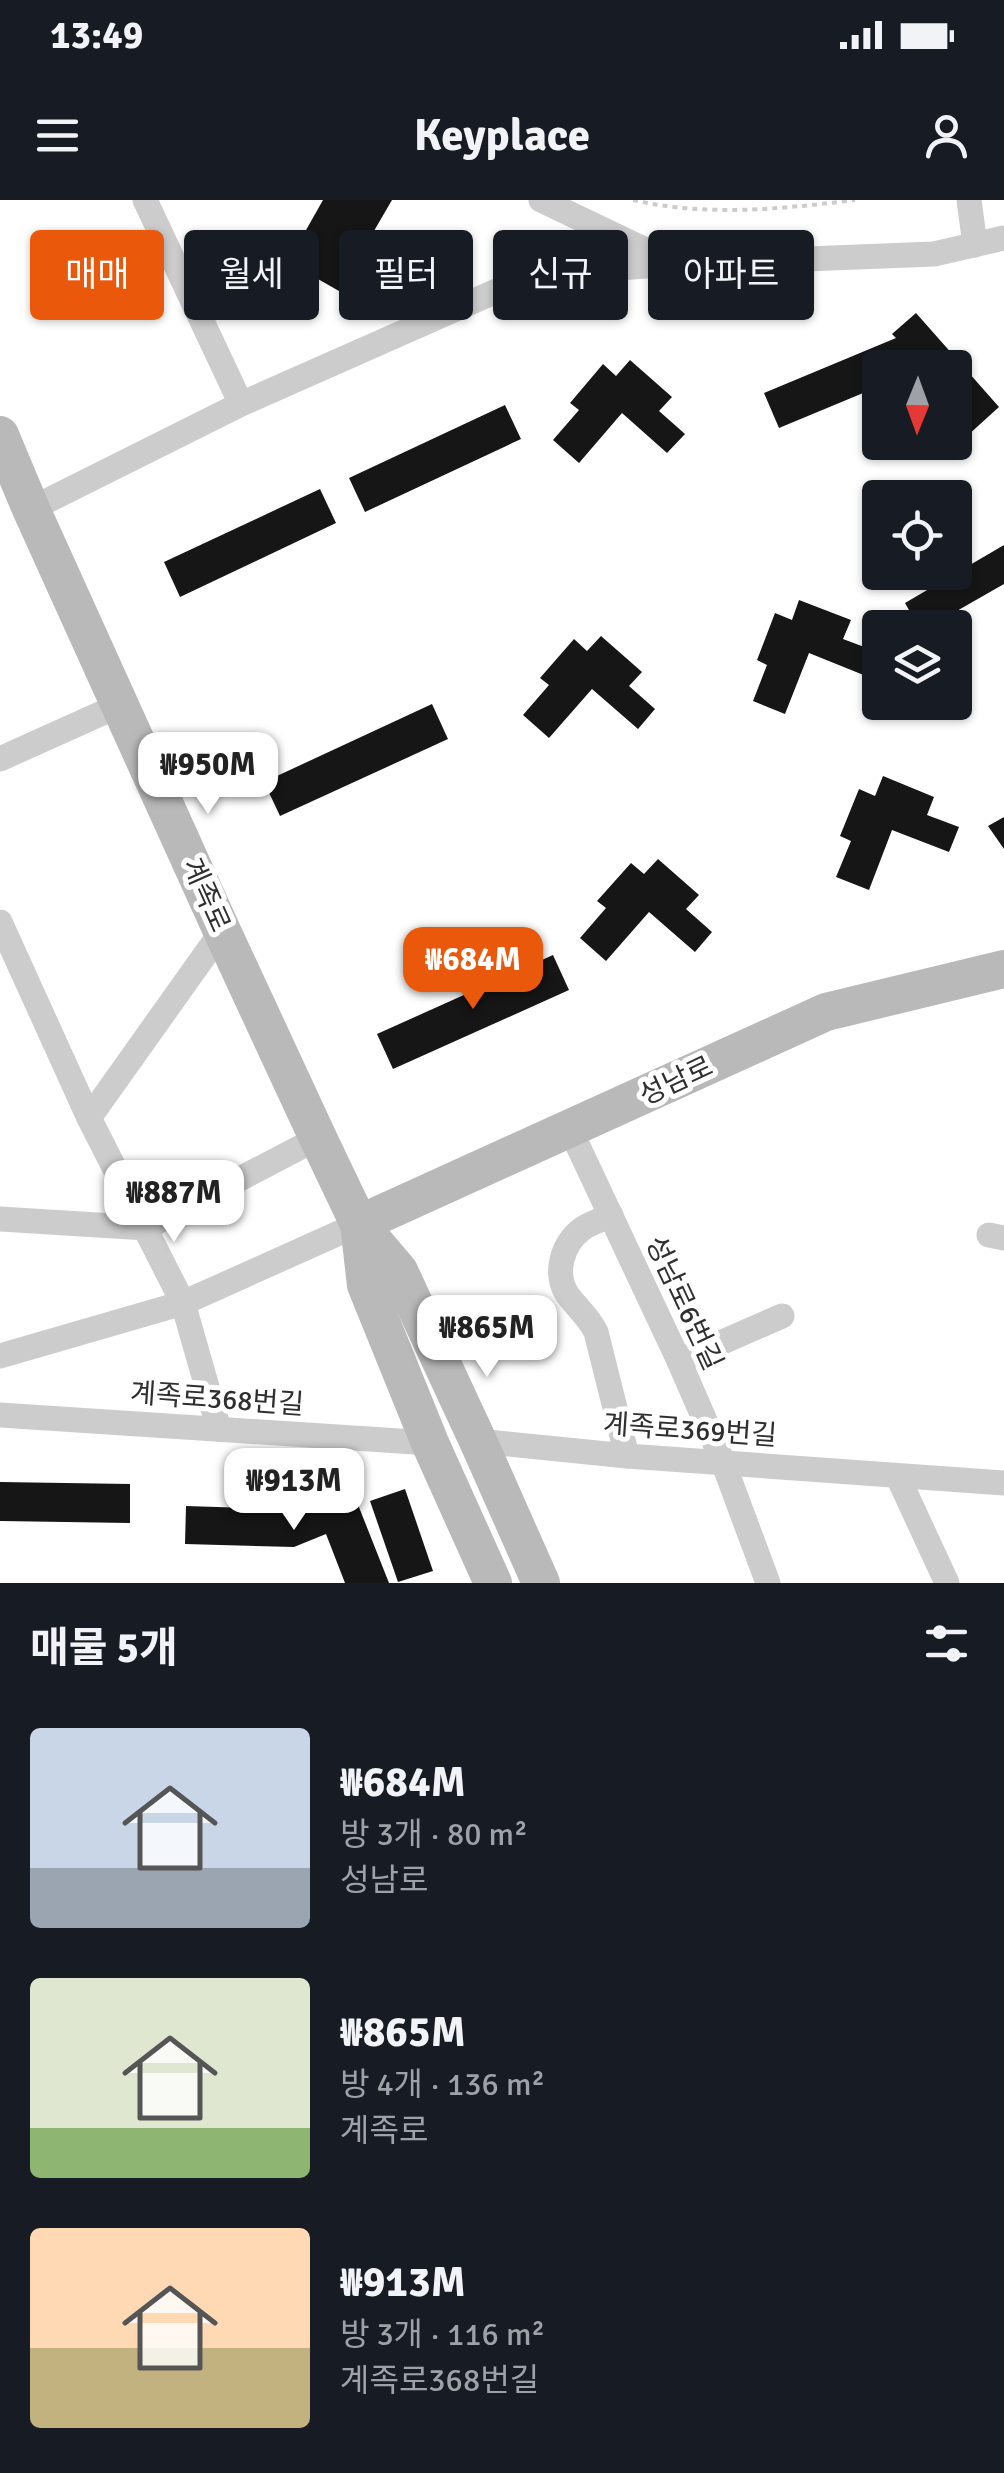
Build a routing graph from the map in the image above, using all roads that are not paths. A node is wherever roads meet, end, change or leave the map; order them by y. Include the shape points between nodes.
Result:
1 (145, 200) edge
2 (540, 200) edge
3 (969, 200) edge
4 (1004, 240) edge
5 (975, 245) junction
6 (648, 251) edge
7 (814, 259) edge
8 (648, 266) edge
9 (241, 404) junction
10 (0, 435) edge
11 (31, 509) junction
12 (120, 706) junction
13 (0, 759) edge
14 (0, 922) edge
15 (222, 930) junction
16 (7, 959) edge
17 (1004, 968) edge
18 (89, 1118) junction
19 (570, 1130) junction
20 (318, 1138) junction
21 (611, 1215) junction
22 (0, 1219) edge
23 (359, 1224) junction
24 (146, 1228) junction
25 (183, 1303) junction
26 (782, 1316) dead end
27 (0, 1356) edge
28 (680, 1361) junction
29 (0, 1415) edge
30 (219, 1429) junction
31 (478, 1440) junction
32 (430, 1443) junction
33 (627, 1456) junction
34 (723, 1462) junction
35 (898, 1477) junction
36 (1004, 1483) edge
37 (493, 1583) edge
38 (541, 1583) edge
39 (768, 1583) edge
40 (947, 1583) edge

1 - 9 street
2 - 6 street
3 - 5 street
4 - 5 street
5 - 7 street via 934,254
8 - 9 street via 508,286
9 - 11 street
10 - 11 main road, 계족로
11 - 12 main road, 계족로
12 - 13 street
12 - 15 main road, 계족로
14 - 16 street
15 - 18 street
15 - 20 main road, 계족로
16 - 18 street
17 - 19 main road, 성남로 via 826,1012
18 - 24 street
19 - 21 street, 성남로6번길
19 - 23 main road, 성남로
20 - 23 main road, 계족로
20 - 24 street
21 - 28 street, 성남로6번길
21 - 33 street, 성남로6번길 via 570,1241 560,1279 596,1332
22 - 24 street
23 - 25 street
23 - 31 main road, 계족로 via 398,1271
23 - 32 main road, 계족로 via 366,1285
24 - 25 street
25 - 27 street
25 - 30 street
26 - 28 street
28 - 34 street, 성남로6번길
29 - 30 street, 계족로368번길
30 - 32 street, 계족로368번길
31 - 33 street, 계족로369번길
31 - 38 main road, 계족로
32 - 37 main road, 계족로
33 - 34 street, 계족로369번길
34 - 35 street, 계족로369번길
34 - 39 street, 성남로6번길
35 - 36 street, 계족로369번길
35 - 40 street

